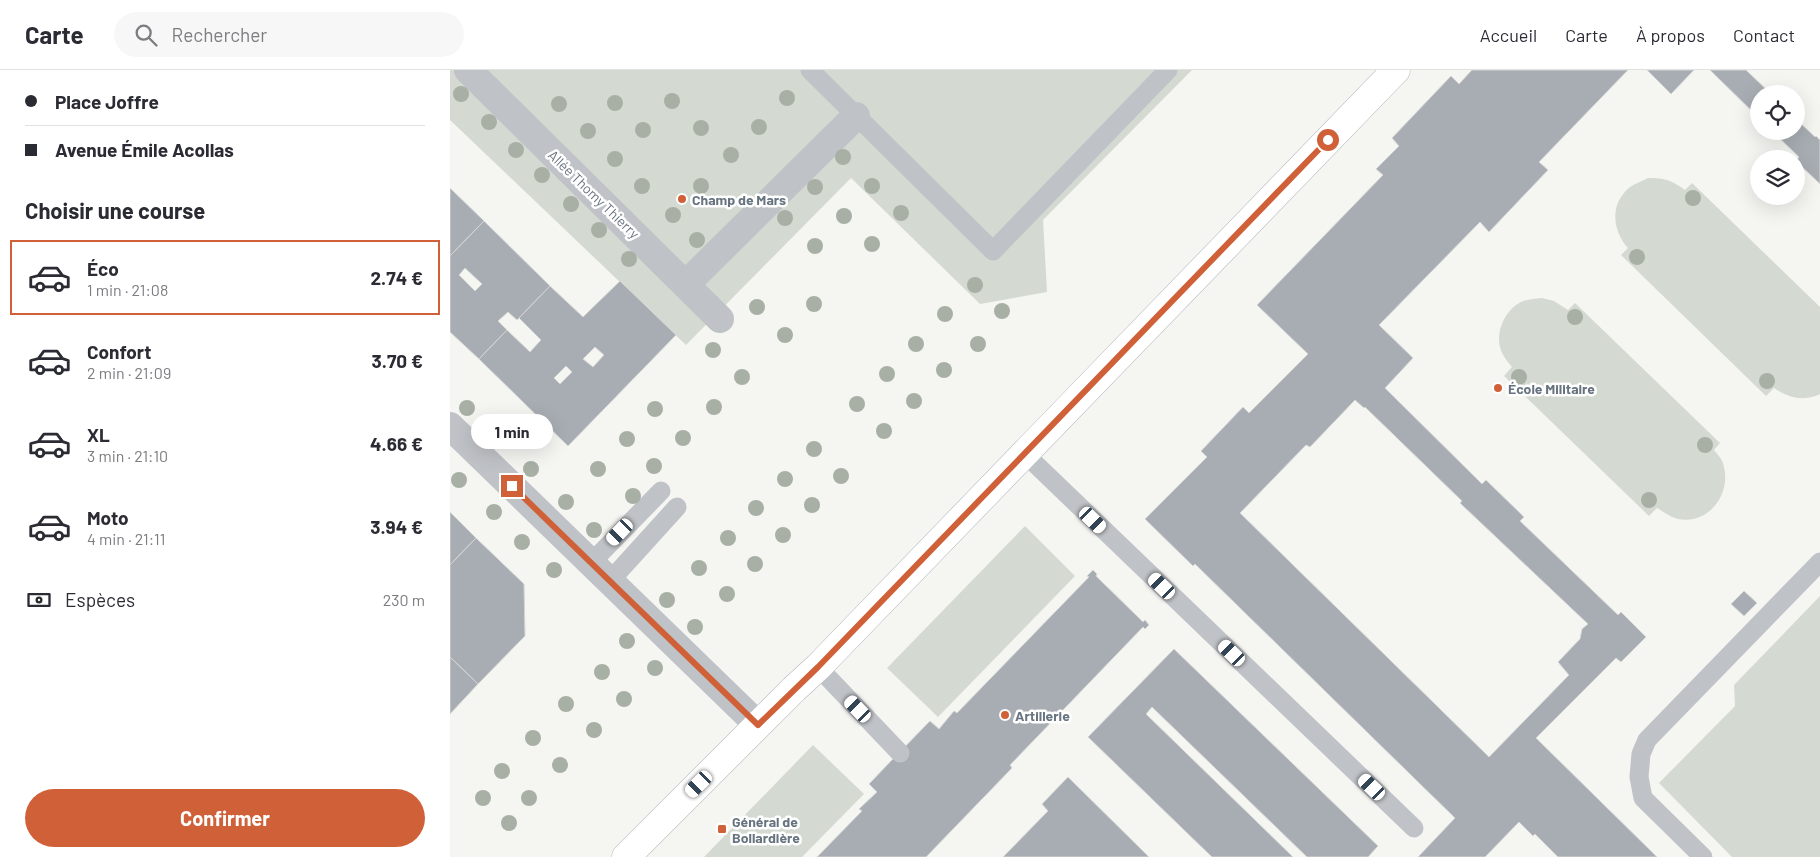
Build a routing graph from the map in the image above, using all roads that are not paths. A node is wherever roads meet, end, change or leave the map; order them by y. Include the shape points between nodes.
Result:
1 (468, 70) edge
2 (810, 70) edge
3 (1168, 70) edge
4 (1396, 70) edge
5 (856, 116) junction
6 (686, 284) junction
7 (720, 319) dead end
8 (450, 426) edge
9 (1025, 454) junction
10 (661, 491) dead end
11 (677, 507) dead end
12 (1820, 562) edge
13 (600, 573) junction
14 (818, 667) junction
15 (758, 725) junction
16 (900, 753) dead end
17 (1414, 828) dead end
18 (626, 857) edge
19 (1703, 857) edge

1 - 6 street, Allée Thomy Thierry
2 - 5 lane
3 - 5 lane via 993,251
4 - 9 main road
5 - 6 street
6 - 7 street, Allée Thomy Thierry
8 - 13 street
9 - 14 main road
9 - 17 lane
10 - 13 lane
11 - 13 lane
12 - 19 lane via 1647,740 1641,754 1639,778 1643,798
13 - 15 street
14 - 15 main road
14 - 16 lane
15 - 18 main road

